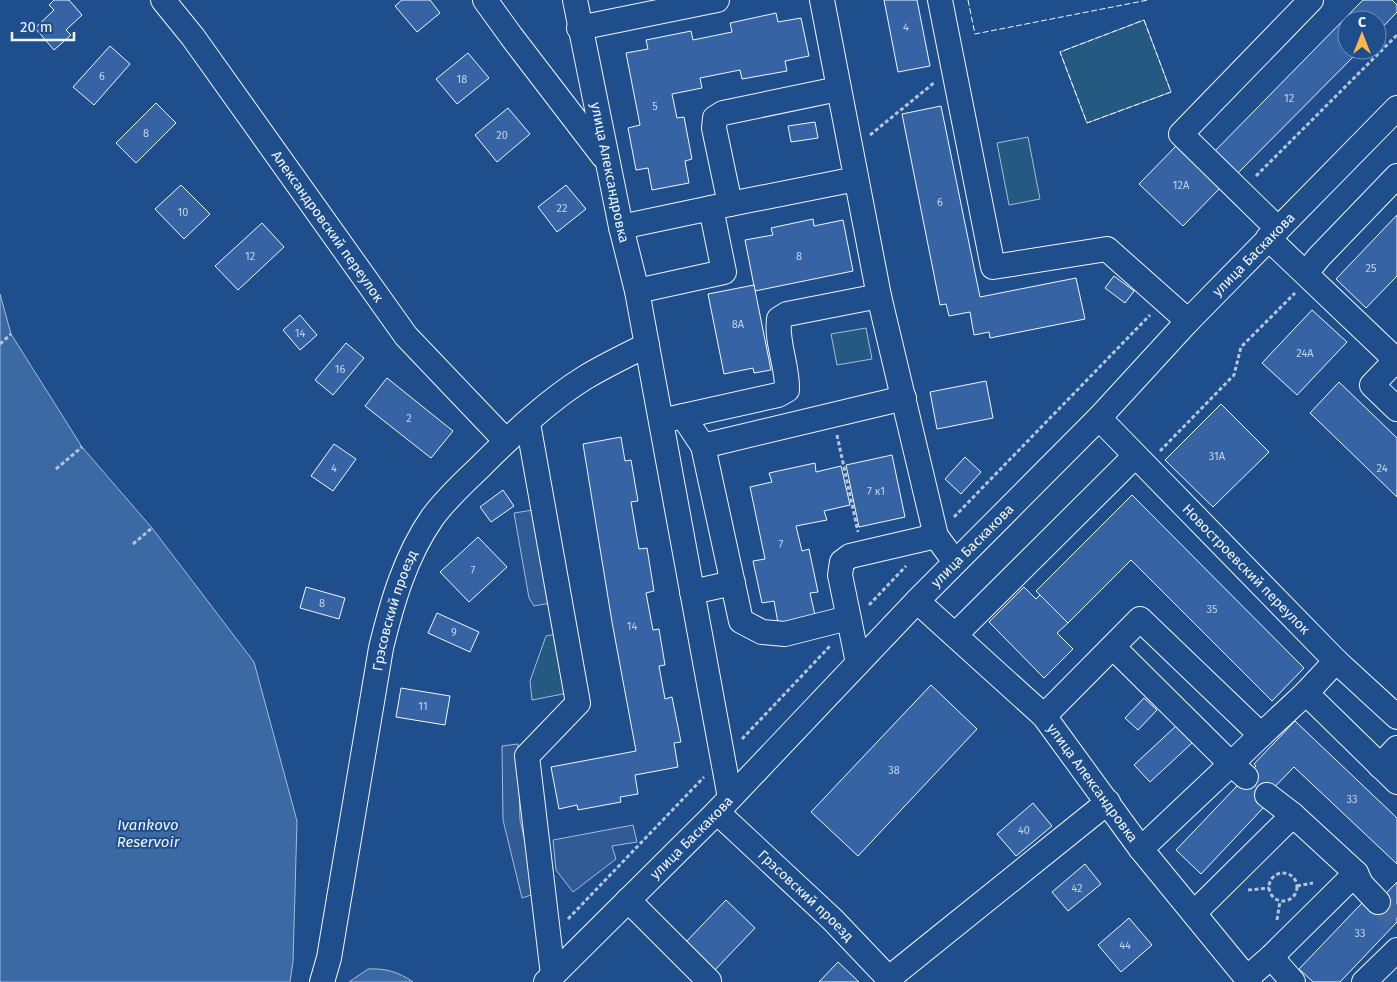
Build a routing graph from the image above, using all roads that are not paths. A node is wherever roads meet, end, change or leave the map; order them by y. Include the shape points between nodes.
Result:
1 (163, 0) edge
2 (486, 0) edge
3 (575, 0) edge
4 (717, 0) edge
5 (822, 0) edge
6 (940, 0) edge
7 (1311, 0) edge
8 (683, 3) edge
9 (579, 28) junction
10 (838, 88) junction
11 (1397, 108) edge
12 (608, 162) junction
13 (1397, 176) edge
14 (856, 179) junction
15 (720, 206) junction
16 (621, 227) junction
17 (1273, 233) junction
18 (1306, 273) junction
19 (637, 291) junction
20 (879, 296) junction
21 (1188, 321) junction
22 (647, 345) junction
23 (904, 398) junction
24 (1397, 408) edge
25 (672, 418) junction
26 (1099, 418) junction
27 (528, 423) junction
28 (506, 441) junction
29 (703, 446) junction
30 (1140, 461) junction
31 (936, 536) junction
32 (956, 562) junction
33 (733, 584) junction
34 (692, 592) junction
35 (917, 601) junction
36 (848, 618) junction
37 (955, 635) junction
38 (1113, 647) junction
39 (1336, 661) junction
40 (858, 664) junction
41 (1306, 693) junction
42 (1396, 715) edge
43 (1044, 716) junction
44 (1261, 735) junction
45 (1397, 748) edge
46 (1380, 766) junction
47 (1239, 770) junction
48 (1397, 782) edge
49 (1267, 795) dead end
50 (1108, 802) junction
51 (724, 805) junction
52 (1292, 815) junction
53 (1141, 849) junction
54 (1356, 873) junction
55 (628, 900) junction
56 (1378, 902) tunnel mouth
57 (1194, 912) junction
58 (1397, 950) edge
59 (1271, 957) junction
60 (550, 979) edge
61 (890, 980) edge
62 (1248, 980) edge
63 (710, 981) dead end
64 (322, 982) edge
65 (1294, 982) edge
66 (1364, 982) edge

1 - 28 street, Александровский переулок via 194,37 406,336
2 - 12 street
3 - 9 street, улица Александровка
4 - 8 street
5 - 10 street
6 - 21 street via 994,267 1107,249
7 - 17 street via 1181,134 1241,192
8 - 9 street
9 - 12 street, улица Александровка
10 - 14 street
10 - 15 street via 723,113 715,118
11 - 17 street, улица Баскакова
12 - 16 street, улица Александровка
13 - 18 street
14 - 15 street
14 - 20 street
15 - 16 street
15 - 19 street via 724,272
16 - 19 street, улица Александровка
17 - 18 street
17 - 21 street, улица Баскакова
18 - 24 street via 1396,360 1372,385
19 - 22 street, улица Александровка
20 - 23 street
20 - 25 street via 787,314 779,319 787,390 778,395
21 - 26 street, улица Баскакова
22 - 25 street, улица Александровка
22 - 27 street, Грэсовский проезд via 586,377
23 - 29 street
23 - 31 street
25 - 29 street
25 - 34 street, улица Александровка
26 - 30 street, Новостроевский переулок
26 - 32 street, улица Баскакова
27 - 28 street, Грэсовский проезд
27 - 60 street via 578,703 526,756
28 - 64 street, Грэсовский проезд via 432,518 411,556 391,605 329,958
29 - 33 street
30 - 37 street
30 - 39 street, Новостроевский переулок
31 - 32 street
31 - 36 street via 850,556 842,562 840,575
32 - 35 street, улица Баскакова
33 - 34 street
33 - 36 street via 741,621 762,632 785,634
34 - 51 street, улица Александровка
35 - 37 street, улица Александровка
35 - 40 street, улица Баскакова
36 - 40 street
37 - 43 street, улица Александровка
38 - 43 street
38 - 44 street via 1140,619
38 - 47 street
39 - 41 street
39 - 42 street, Новостроевский переулок
40 - 51 street, улица Баскакова
41 - 44 street
41 - 46 street
43 - 50 street, улица Александровка
44 - 47 street
45 - 46 street
46 - 48 street
47 - 53 street
49 - 52 street
50 - 53 street, улица Александровка
50 - 61 street
51 - 55 street, улица Баскакова
51 - 61 street, Грэсовский проезд
52 - 54 street
52 - 57 street
53 - 57 street, улица Александровка
54 - 56 street via 1361,884
54 - 59 street
55 - 60 street, улица Баскакова
55 - 63 street
57 - 62 street, улица Александровка
58 - 66 street
59 - 62 street
59 - 65 street

